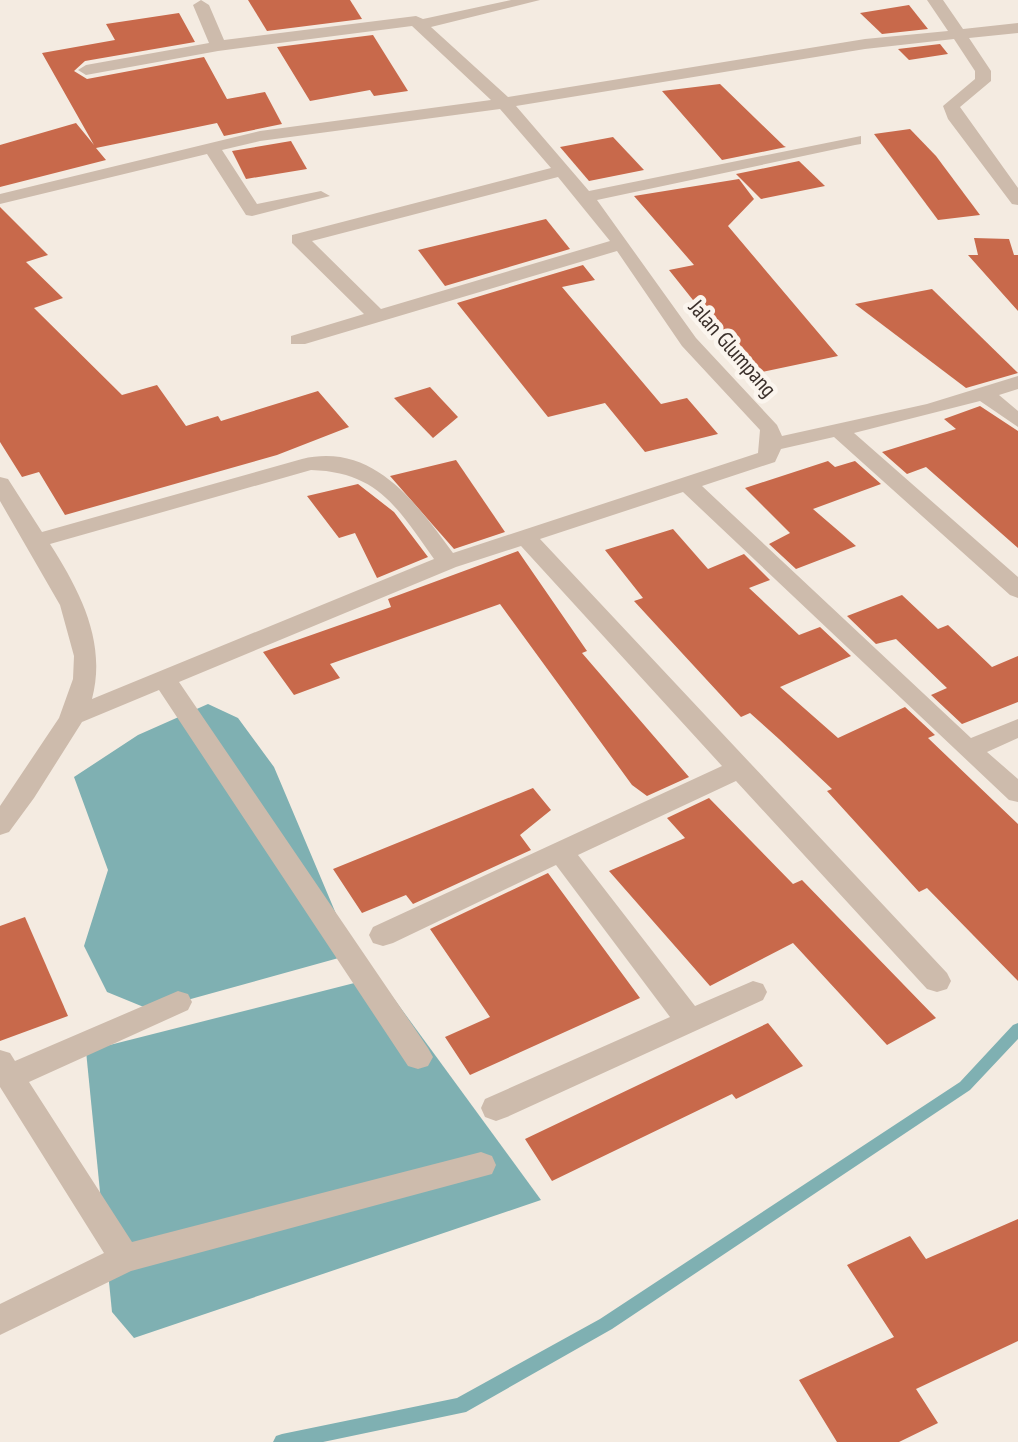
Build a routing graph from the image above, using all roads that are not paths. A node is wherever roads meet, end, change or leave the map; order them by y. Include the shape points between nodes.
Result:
1 (532, 0) edge
2 (935, 0) edge
3 (202, 5) dead end
4 (422, 24) junction
5 (1018, 28) edge
6 (960, 33) junction
7 (218, 46) junction
8 (86, 70) dead end
9 (504, 103) junction
10 (855, 140) dead end
11 (212, 148) junction
12 (564, 170) junction
13 (321, 196) dead end
14 (586, 197) junction
15 (0, 199) edge
16 (1018, 200) edge
17 (621, 244) junction
18 (377, 316) junction
19 (298, 340) dead end
20 (1018, 382) edge
21 (985, 394) junction
22 (1018, 421) edge
23 (838, 430) junction
24 (772, 445) junction
25 (0, 484) edge
26 (689, 486) junction
27 (526, 537) junction
28 (36, 540) junction
29 (448, 562) junction
30 (1018, 590) edge
31 (164, 679) junction
32 (72, 716) junction
33 (1018, 728) edge
34 (968, 750) junction
35 (740, 768) junction
36 (1018, 793) edge
37 (0, 825) edge
38 (561, 852) junction
39 (382, 935) dead end
40 (936, 981) dead end
41 (753, 992) dead end
42 (178, 1002) dead end
43 (690, 1022) junction
44 (418, 1057) dead end
45 (5, 1069) edge
46 (496, 1108) dead end
47 (481, 1165) dead end
48 (125, 1258) junction
49 (0, 1320) edge

1 - 4 street
2 - 6 street
3 - 7 street
4 - 7 street
4 - 9 street, Jalan Glumpang
5 - 6 street
6 - 9 street
6 - 16 street via 983,71 982,81 952,106 956,119
7 - 8 street
9 - 11 street via 308,128
9 - 12 street, Jalan Glumpang
10 - 14 street
11 - 13 street via 252,212
11 - 15 street
12 - 14 street, Jalan Glumpang
12 - 18 street via 299,240
14 - 17 street, Jalan Glumpang
17 - 18 street
17 - 24 street, Jalan Glumpang via 689,342 770,429
18 - 19 street
20 - 21 street
21 - 22 street
21 - 23 street
23 - 24 street
23 - 30 street
24 - 26 street via 766,457
25 - 28 street
26 - 27 street
26 - 34 street
27 - 29 street
27 - 35 street
28 - 29 street via 310,464 342,462 392,488
28 - 32 street via 86,650 86,678
29 - 31 street
31 - 32 street
31 - 44 street
32 - 37 street
33 - 34 street
34 - 36 street
35 - 38 street
35 - 40 street
38 - 39 street
38 - 43 street
41 - 43 street
42 - 45 street
43 - 46 street
45 - 48 street
47 - 48 street
48 - 49 street

